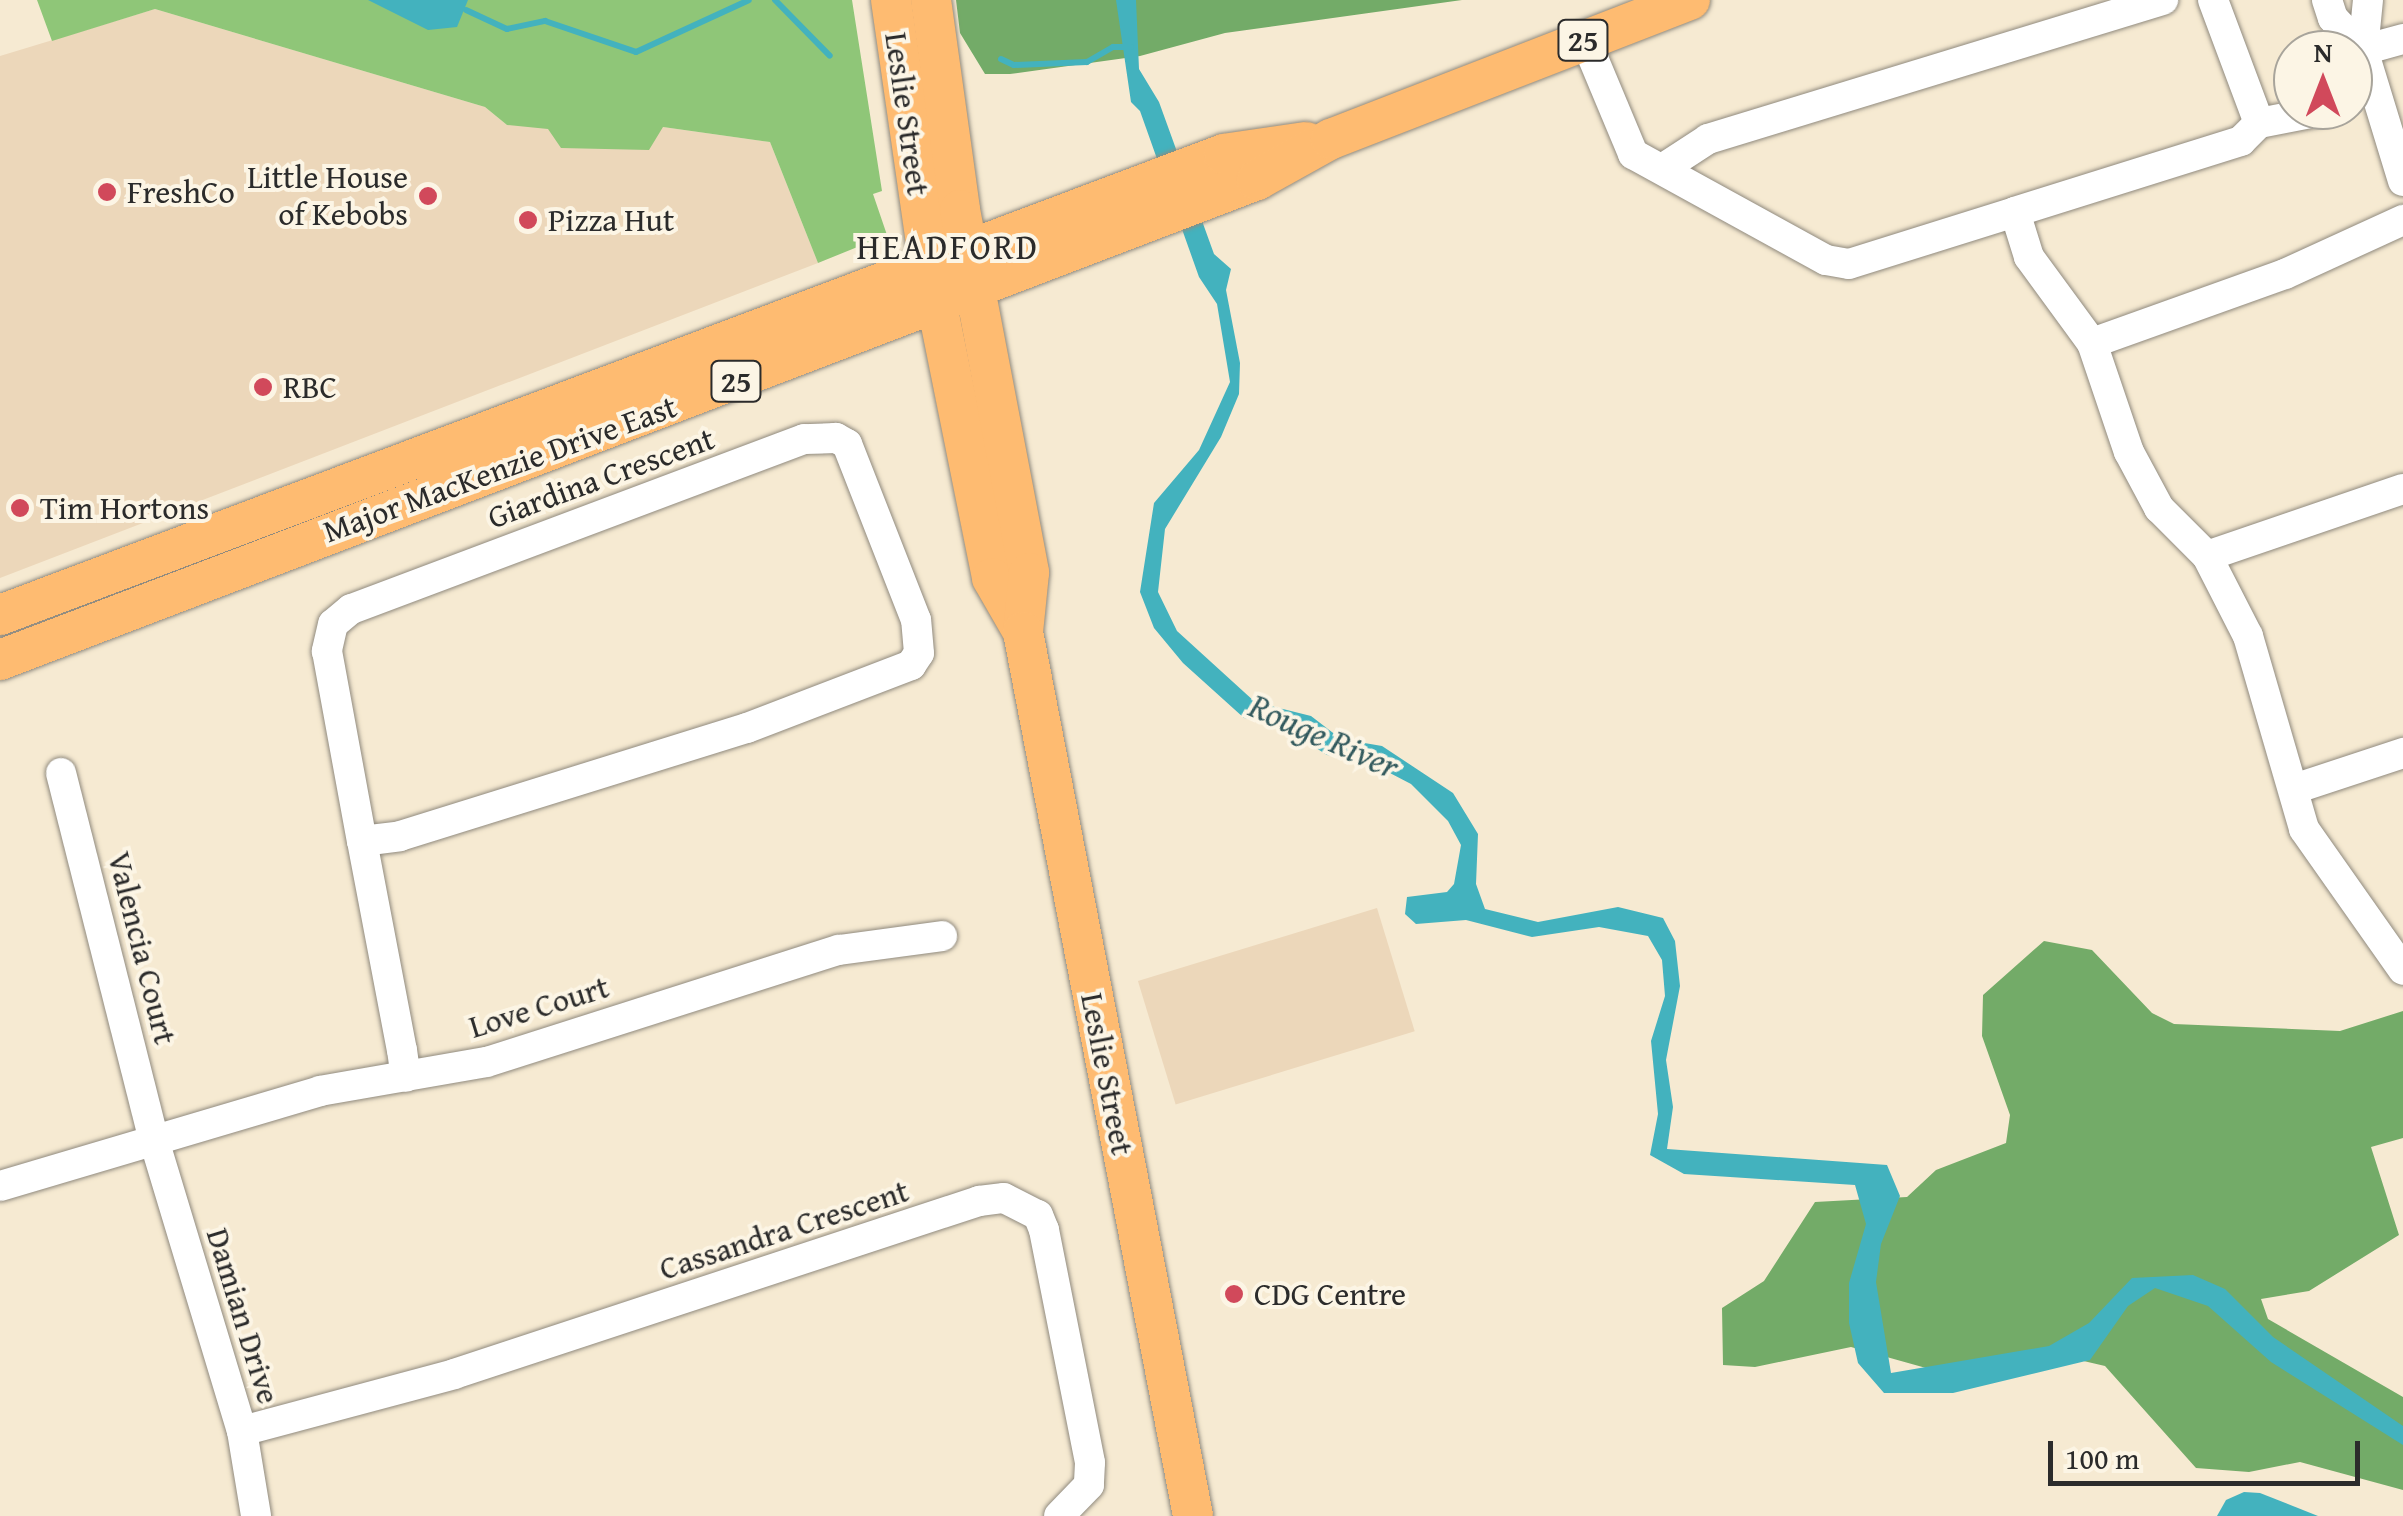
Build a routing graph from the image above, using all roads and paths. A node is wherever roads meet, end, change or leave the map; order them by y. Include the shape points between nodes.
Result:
1 (891, 0) edge
2 (931, 0) edge
3 (1690, 0) edge
4 (2163, 0) edge
5 (2213, 0) edge
6 (2327, 0) edge
7 (2368, 0) edge
8 (2344, 30) edge
9 (2365, 30) edge
10 (1585, 39) junction
11 (2403, 39) edge
12 (2373, 47) edge
13 (2373, 117) edge
14 (2273, 120) edge
15 (2259, 123) junction
16 (1331, 138) junction
17 (1662, 169) junction
18 (2403, 181) edge
19 (2015, 212) junction
20 (2403, 220) edge
21 (968, 249) junction
22 (929, 265) junction
23 (975, 290) junction
24 (938, 304) junction
25 (2092, 342) junction
26 (355, 480) junction
27 (2403, 489) edge
28 (368, 518) junction
29 (2207, 556) junction
30 (0, 616) edge
31 (1023, 632) junction
32 (0, 660) edge
33 (2403, 753) edge
34 (61, 773) dead end
35 (2294, 789) junction
36 (362, 841) junction
37 (942, 936) dead end
38 (2403, 970) edge
39 (406, 1077) junction
40 (154, 1140) junction
41 (0, 1186) edge
42 (242, 1432) junction
43 (256, 1516) edge
44 (1059, 1516) edge
45 (1193, 1516) edge

1 - 22 main road, Leslie Street
2 - 21 main road, Leslie Street
3 - 10 main road, Major MacKenzie Drive East / 25
4 - 17 street via 1708,139
5 - 15 street
6 - 8 street
7 - 9 street
10 - 16 main road, Major MacKenzie Drive East / 25
10 - 17 street via 1624,140
11 - 12 street
13 - 18 street
14 - 15 street
15 - 19 street via 2241,142
16 - 21 main road, Major MacKenzie Drive East / 25 via 1224,154
16 - 23 main road, Major MacKenzie Drive East / 25 via 1256,180
17 - 19 street via 1826,260 1849,264
19 - 25 street via 2029,257
20 - 25 street via 2285,274
21 - 22 main road, Major MacKenzie Drive East / 25
21 - 23 main road, Leslie Street
22 - 24 main road, Leslie Street
22 - 26 main road, Major MacKenzie Drive East / 25
23 - 24 main road, Major MacKenzie Drive East / 25
23 - 31 main road, Leslie Street via 1028,573
24 - 28 main road, Major MacKenzie Drive East / 25
24 - 31 main road, Leslie Street via 992,578
25 - 29 street via 2129,452 2158,508
26 - 28 main road
26 - 30 main road, Major MacKenzie Drive East / 25
27 - 29 street
28 - 32 main road, Major MacKenzie Drive East / 25
29 - 35 street via 2248,636
31 - 45 main road, Leslie Street
33 - 35 street
34 - 40 street, Valencia Court
35 - 38 street via 2304,829
36 - 36 street, Giardina Crescent via 328,651 340,615 804,439 847,444 916,620 919,652 912,666 747,728 400,836
36 - 39 street, Giardina Crescent
37 - 39 street, Love Court via 838,950 486,1062
39 - 40 street, Love Court via 320,1091
40 - 41 street, Love Court
40 - 42 street, Damian Drive
42 - 43 street, Damian Drive
42 - 44 street, Cassandra Crescent via 454,1374 1004,1198 1038,1214 1044,1230 1090,1463 1090,1484

